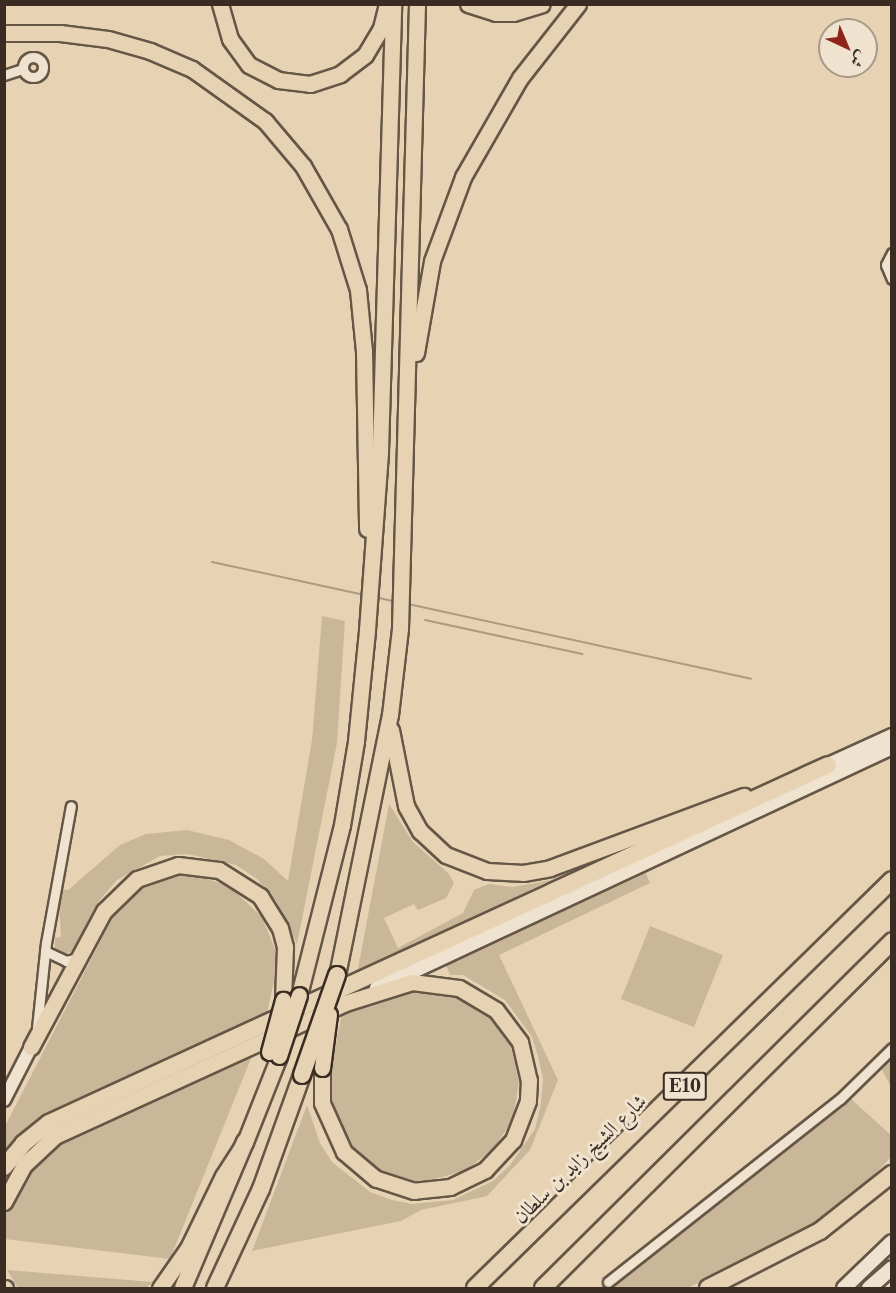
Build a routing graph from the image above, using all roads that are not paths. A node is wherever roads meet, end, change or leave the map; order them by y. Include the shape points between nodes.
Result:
1 (219, 4) edge
2 (387, 4) edge
3 (393, 4) edge
4 (417, 4) edge
5 (468, 4) edge
6 (542, 4) edge
7 (578, 4) edge
8 (4, 33) edge
9 (23, 69) dead end
10 (4, 75) edge
11 (891, 253) edge
12 (891, 279) edge
13 (403, 505) junction
14 (373, 543) junction
15 (390, 715) junction
16 (891, 736) edge
17 (891, 747) edge
18 (828, 765) junction
19 (71, 806) dead end
20 (891, 880) edge
21 (891, 942) edge
22 (45, 951) junction
23 (81, 957) junction
24 (338, 975) junction
25 (345, 1003) junction
26 (31, 1047) junction
27 (891, 1048) edge
28 (274, 1054) junction
29 (4, 1100) edge
30 (245, 1142) joint
31 (4, 1167) edge
32 (891, 1174) edge
33 (4, 1202) edge
34 (891, 1242) edge
35 (195, 1249) junction
36 (891, 1268) edge
37 (609, 1282) dead end
38 (160, 1288) edge
39 (183, 1288) edge
40 (215, 1288) edge
41 (475, 1288) edge
42 (543, 1288) edge
43 (708, 1288) edge
44 (844, 1288) edge
45 (870, 1288) edge

1 - 2 highway via 230,39 249,65 278,80 310,84 340,74 365,55 381,28
3 - 14 highway via 380,451
4 - 13 highway
5 - 6 highway via 513,13
7 - 13 highway via 498,111 447,216 423,301
8 - 14 highway via 60,33 108,39 192,69 247,105 279,135 303,166 339,229 358,290 364,351 365,524
9 - 10 street
11 - 12 street via 886,265
13 - 15 highway via 400,628
14 - 28 highway, bridge via 356,741 342,825 299,995
15 - 18 highway via 400,784 406,806 420,831 456,861 498,873 550,868
15 - 24 highway
16 - 18 main road
17 - 25 main road
18 - 31 highway via 49,1123 23,1144
19 - 22 street
20 - 41 highway, شارع الشيخ زايد بن سلطان / E10
21 - 42 highway, E10
22 - 23 street via 66,961
22 - 26 street via 39,1017
23 - 26 highway
23 - 28 highway, bridge via 104,911 119,893 155,871 199,865 234,876 260,896 271,911 285,947 283,1000
24 - 25 highway, bridge via 322,1068 322,1103 334,1136 359,1168 396,1187 431,1190 469,1180 500,1155 522,1124 529,1080 520,1042 496,1010 477,996 435,982 412,982
24 - 40 highway, bridge via 261,1189
25 - 33 highway via 55,1136 24,1164
26 - 29 street
27 - 37 street via 840,1099
28 - 30 highway
30 - 35 highway
32 - 43 highway via 820,1232
34 - 44 main road
35 - 38 highway
35 - 39 highway
36 - 45 main road

